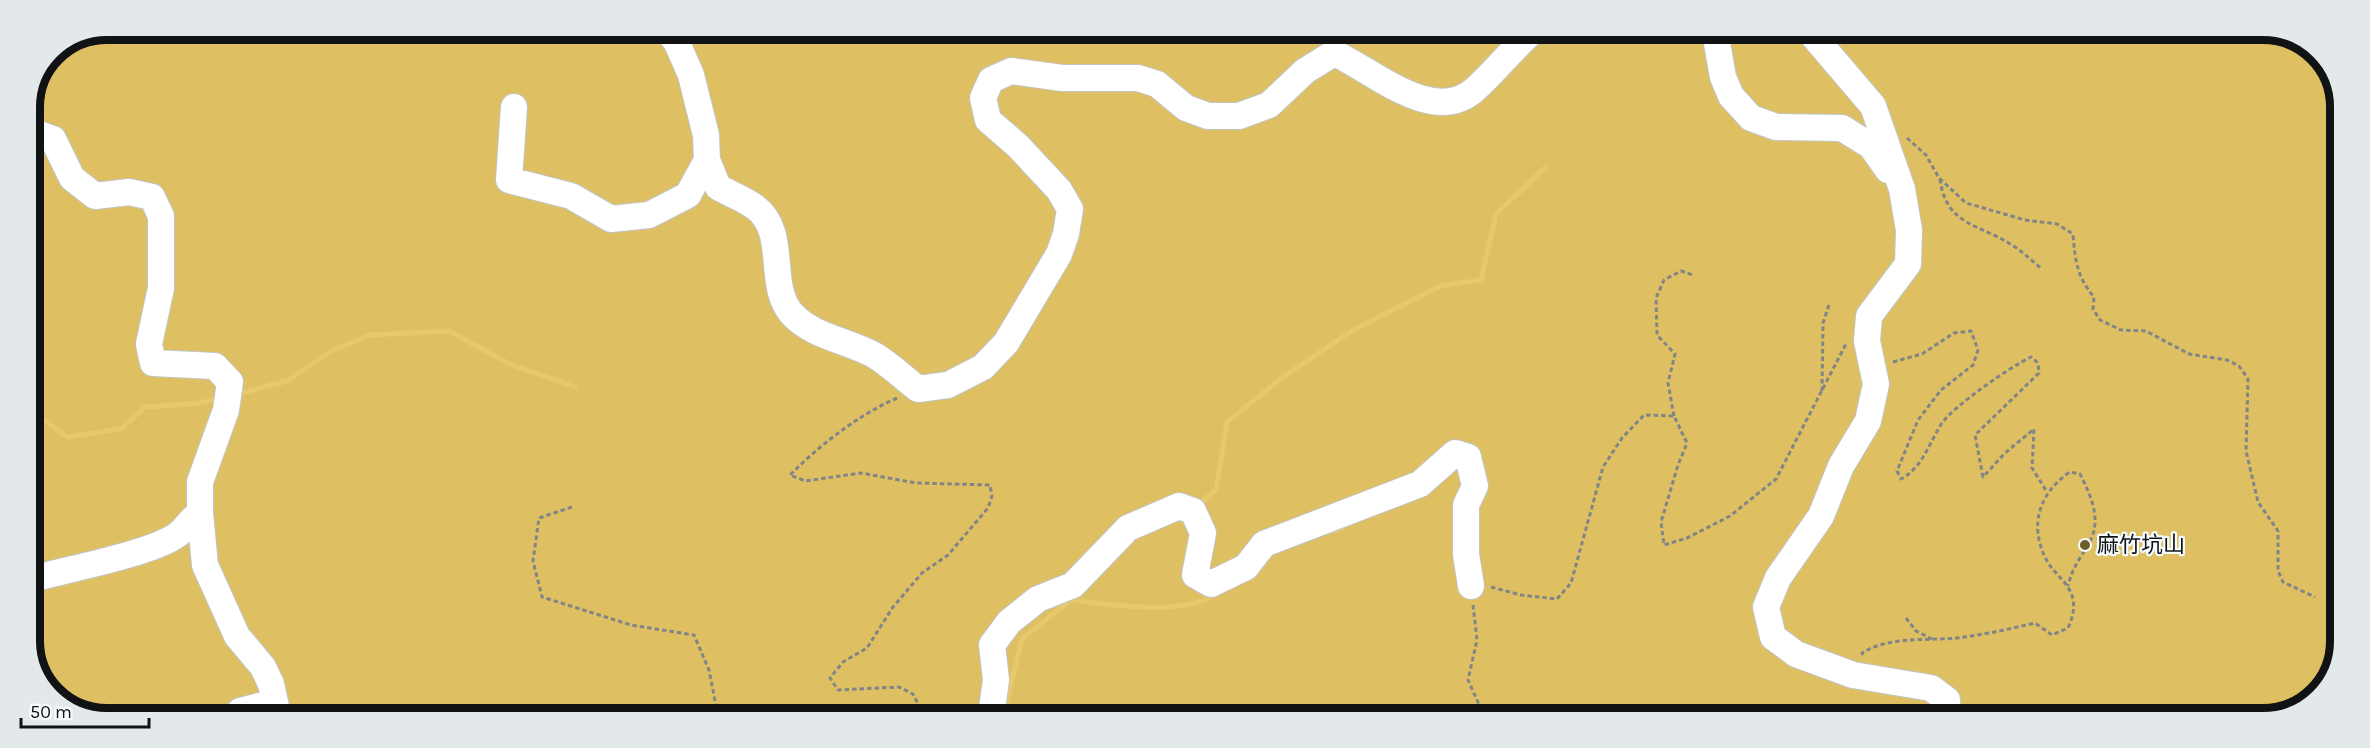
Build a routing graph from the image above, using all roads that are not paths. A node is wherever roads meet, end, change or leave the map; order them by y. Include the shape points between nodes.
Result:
1 (675, 40) edge
2 (1524, 40) edge
3 (1716, 40) edge
4 (1816, 40) edge
5 (514, 107) dead end
6 (40, 134) edge
7 (707, 160) junction
8 (1902, 189) junction
9 (200, 513) junction
10 (41, 577) edge
11 (1471, 586) road end
12 (277, 708) edge
13 (992, 708) edge
14 (1947, 708) edge

1 - 7 street via 691,75 706,135
2 - 7 street via 1472,93 1446,102 1415,98 1334,53 1305,71 1269,105 1239,116 1208,116 1185,108 1157,84 1138,78 1062,78 1011,71 991,80 983,98 988,120 1018,146 1059,190 1070,208 1066,234 1054,264 1006,343 983,368 948,385 918,389 874,355 804,325 790,311 781,291 777,249 769,227 757,208 718,188
3 - 8 street via 1731,96 1751,118 1776,127 1842,128 1871,146
4 - 8 street via 1873,106
5 - 7 street via 508,180 571,196 611,219 650,215 688,195
6 - 9 street via 53,139 72,178 95,196 129,192 152,197 161,216 160,288 149,344 153,363 215,366 230,382 226,410 200,482
8 - 14 street via 1909,230 1908,264 1869,316 1867,340 1876,384 1868,421 1841,466 1821,516 1778,578 1766,607 1773,637 1796,654 1853,675 1931,688 1947,699
9 - 10 street via 178,535
9 - 12 street via 205,565 237,636 263,668
11 - 13 street via 1466,554 1466,505 1475,486 1468,457 1455,453 1420,484 1264,544 1246,567 1211,584 1195,575 1203,533 1193,511 1179,506 1128,528 1073,585 1038,599 1009,622 992,645 996,680

